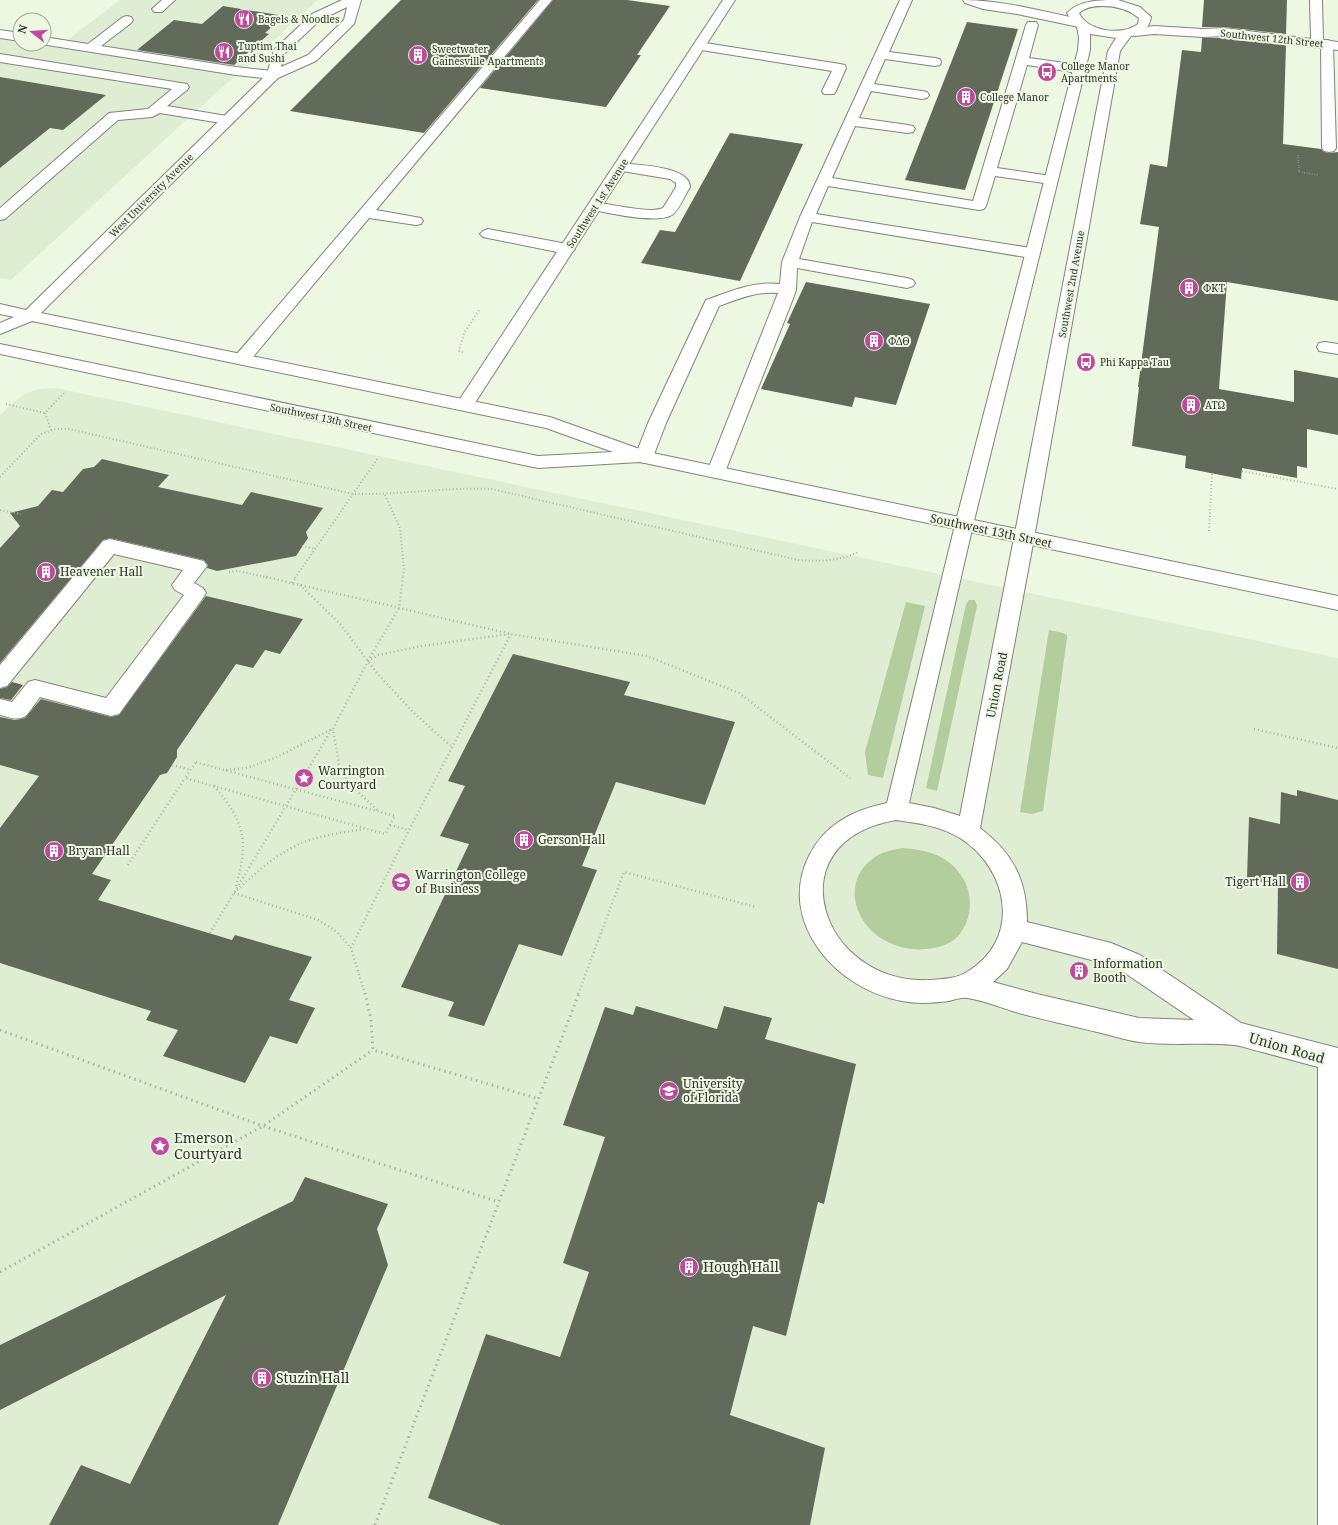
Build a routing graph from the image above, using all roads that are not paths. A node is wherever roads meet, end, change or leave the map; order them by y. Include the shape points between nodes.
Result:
1 (169, 0) edge
2 (352, 0) edge
3 (356, 0) edge
4 (546, 0) edge
5 (729, 0) edge
6 (906, 0) edge
7 (969, 0) edge
8 (1316, 0) edge
9 (1088, 2) edge
10 (1131, 4) edge
11 (158, 9) dead end
12 (127, 20) dead end
13 (1032, 25) dead end
14 (1081, 25) junction
15 (1130, 33) junction
16 (0, 34) edge
17 (12, 36) edge
18 (52, 42) edge
19 (1328, 44) edge
20 (699, 46) junction
21 (91, 48) junction
22 (881, 55) junction
23 (0, 58) edge
24 (1022, 61) junction
25 (935, 62) dead end
26 (1079, 70) junction
27 (273, 75) junction
28 (836, 77) junction
29 (849, 79) dead end
30 (867, 87) junction
31 (828, 91) dead end
32 (922, 95) dead end
33 (158, 108) junction
34 (227, 120) junction
35 (851, 121) junction
36 (908, 129) dead end
37 (1329, 148) dead end
38 (621, 166) junction
39 (989, 171) junction
40 (1051, 180) junction
41 (823, 181) junction
42 (595, 206) junction
43 (366, 213) junction
44 (0, 216) edge
45 (807, 217) junction
46 (416, 221) dead end
47 (488, 234) dead end
48 (567, 248) junction
49 (1031, 253) junction
50 (790, 262) junction
51 (906, 283) dead end
52 (788, 290) junction
53 (0, 309) edge
54 (28, 316) junction
55 (0, 329) edge
56 (7, 350) edge
57 (242, 359) junction
58 (0, 365) edge
59 (465, 405) junction
60 (644, 457) junction
61 (716, 472) junction
62 (964, 525) junction
63 (1024, 538) junction
64 (1338, 603) edge
65 (0, 680) edge
66 (0, 707) edge
67 (896, 811) junction
68 (968, 832) junction
69 (1014, 930) junction
70 (966, 986) junction
71 (1235, 1033) junction
72 (1334, 1525) edge

1 - 11 street
2 - 27 street via 316,17 278,53
3 - 27 street, West University Avenue via 350,21 312,58
4 - 43 street
5 - 20 street, Southwest 1st Avenue
6 - 22 street
7 - 14 street
8 - 19 street
9 - 10 street
9 - 14 street via 1073,13 1074,19
10 - 15 street, Southwest 2nd Avenue via 1145,17 1146,22 1144,26
12 - 21 street
13 - 24 street
14 - 15 street, Southwest 12th Street via 1108,34
14 - 26 street via 1085,38
15 - 19 street, Southwest 12th Street via 1154,30 1224,32
15 - 63 street, Southwest 2nd Avenue via 1118,43 1114,53
16 - 17 street
18 - 21 street
19 - 37 street
20 - 28 street via 840,68
20 - 38 street, Southwest 1st Avenue
21 - 27 street
22 - 25 street
22 - 30 street
23 - 33 street via 182,87
24 - 26 street
24 - 39 street
26 - 40 street
27 - 34 street, West University Avenue
28 - 29 street
28 - 31 street
30 - 32 street
30 - 35 street
33 - 34 street
33 - 44 street via 152,113 114,116
34 - 54 street, West University Avenue
35 - 36 street
35 - 41 street
38 - 42 street, Southwest 1st Avenue
38 - 42 street via 674,175 683,182 683,187 668,211 662,214 649,215
39 - 40 street
39 - 41 street via 979,206
40 - 49 street
41 - 45 street
42 - 48 street, Southwest 1st Avenue
43 - 46 street
43 - 57 street
45 - 49 street
45 - 50 street
47 - 48 street
48 - 59 street, Southwest 1st Avenue
49 - 62 street
50 - 51 street
50 - 52 street
52 - 60 street via 765,287 712,303
52 - 61 street
53 - 54 street, Southwest 13th Street
54 - 55 street, West University Avenue
54 - 56 street, West University Avenue
54 - 57 street, Southwest 13th Street
56 - 58 street, West University Avenue
56 - 60 street, Southwest 13th Street via 538,462
57 - 59 street, Southwest 13th Street
59 - 60 street, Southwest 13th Street via 550,423
60 - 61 street, Southwest 13th Street
61 - 62 street, Southwest 13th Street
62 - 63 street, Southwest 13th Street
62 - 67 street
63 - 64 street, Southwest 13th Street
63 - 68 street, Union Road
65 - 66 street via 110,546 197,566 182,585 196,593 111,708 35,688 16,712
67 - 68 street, Union Road via 931,815
67 - 70 street, Union Road via 857,821 837,834 822,851 813,871 810,894 814,918 825,940 843,961 866,977 893,988 920,992
68 - 69 street, Union Road via 997,857 1009,878 1016,902
69 - 70 street, Union Road via 1008,947 994,967
69 - 71 street, Union Road via 1111,954 1131,963
70 - 71 street, Union Road via 1139,1030
71 - 72 street, Union Road via 1331,1058

